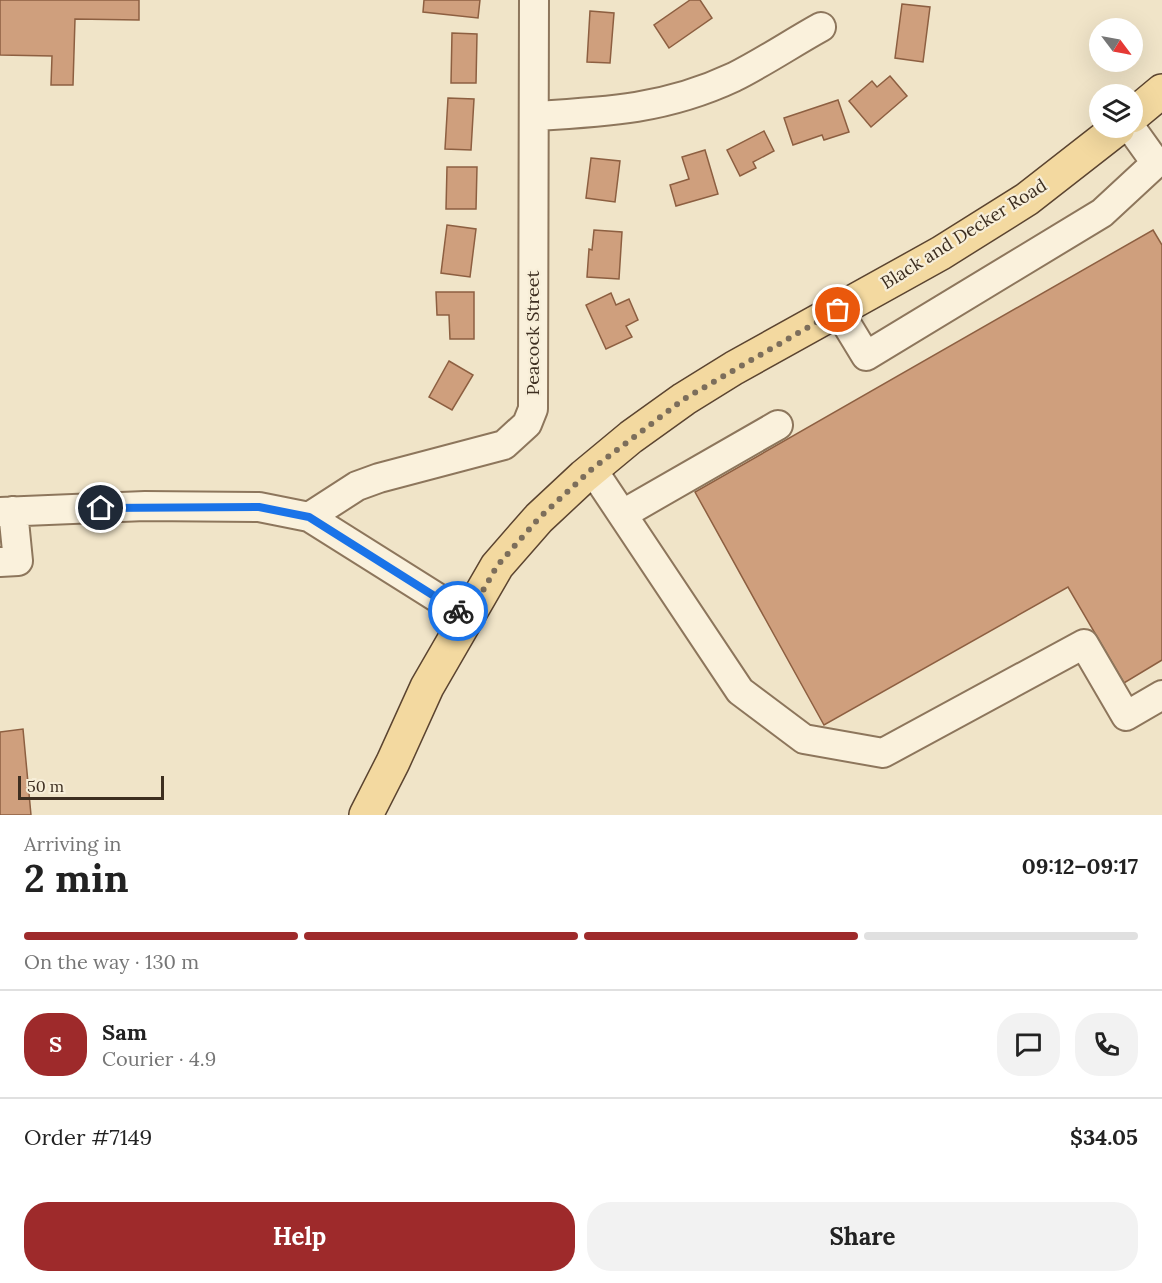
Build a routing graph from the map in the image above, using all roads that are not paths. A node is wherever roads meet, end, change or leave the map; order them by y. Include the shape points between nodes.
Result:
1 (534, 0) edge
2 (821, 27) dead end
3 (1162, 91) edge
4 (1143, 107) edge
5 (534, 116) junction
6 (1105, 138) edge
7 (1138, 138) edge
8 (838, 310) junction
9 (778, 425) dead end
10 (592, 469) junction
11 (6, 512) edge
12 (623, 514) junction
13 (309, 517) junction
14 (0, 562) edge
15 (468, 617) junction
16 (1162, 695) edge
17 (393, 762) junction
18 (366, 815) edge
19 (387, 815) edge

1 - 5 street, Peacock Street
2 - 5 street via 699,92 620,111
3 - 4 main road
5 - 13 street, Peacock Street via 533,409 527,424 504,445 379,477 357,486
6 - 8 main road, Black and Decker Road via 1027,199 941,253
7 - 8 street via 1156,164 1102,213 866,356
8 - 10 main road, Black and Decker Road via 684,399
9 - 12 street
10 - 12 street
10 - 15 main road, Black and Decker Road via 539,518 497,566
11 - 13 street via 145,506 259,507
11 - 14 street via 18,561
12 - 16 street via 740,691 804,740 883,753 1084,644 1126,716
13 - 15 street
15 - 17 main road, Black and Decker Road via 427,687
17 - 18 main road, Black and Decker Road
17 - 19 main road, Black and Decker Road

